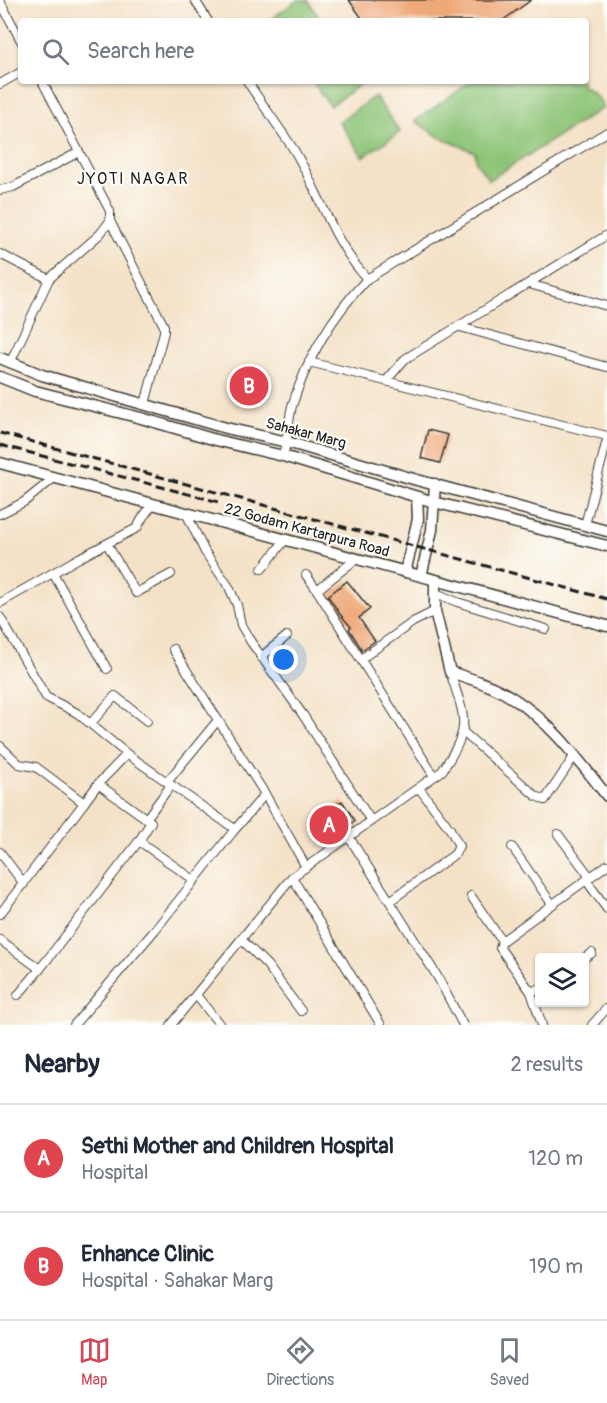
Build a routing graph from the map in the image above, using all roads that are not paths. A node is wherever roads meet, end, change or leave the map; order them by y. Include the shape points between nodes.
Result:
1 (195, 0) edge
2 (0, 1) edge
3 (206, 18) edge
4 (9, 19) junction
5 (0, 25) edge
6 (18, 36) edge
7 (18, 74) edge
8 (0, 84) edge
9 (44, 84) edge
10 (249, 84) edge
11 (607, 132) edge
12 (79, 152) junction
13 (0, 190) edge
14 (110, 221) junction
15 (607, 235) edge
16 (603, 241) edge
17 (1, 256) edge
18 (49, 279) junction
19 (367, 279) junction
20 (529, 284) junction
21 (607, 306) edge
22 (460, 327) junction
23 (5, 360) edge
24 (309, 362) junction
25 (607, 367) edge
26 (0, 377) edge
27 (386, 381) junction
28 (145, 404) junction
29 (607, 435) edge
30 (607, 440) edge
31 (287, 442) junction
32 (283, 456) junction
33 (0, 463) edge
34 (54, 478) junction
35 (435, 484) junction
36 (417, 497) junction
37 (434, 502) junction
38 (153, 504) junction
39 (186, 513) junction
40 (0, 514) edge
41 (585, 525) junction
42 (607, 531) edge
43 (285, 540) junction
44 (106, 544) junction
45 (607, 546) edge
46 (356, 559) junction
47 (262, 569) dead end
48 (405, 572) junction
49 (52, 573) junction
50 (171, 574) dead end
51 (306, 575) dead end
52 (421, 576) junction
53 (435, 580) junction
54 (317, 590) junction
55 (436, 593) junction
56 (0, 603) edge
57 (435, 611) junction
58 (0, 617) edge
59 (607, 626) edge
60 (546, 629) dead end
61 (287, 636) dead end
62 (173, 649) dead end
63 (261, 657) junction
64 (361, 659) junction
65 (107, 669) dead end
66 (450, 672) junction
67 (218, 720) junction
68 (147, 721) dead end
69 (91, 723) junction
70 (464, 732) junction
71 (0, 746) edge
72 (127, 754) junction
73 (575, 755) junction
74 (434, 776) junction
75 (98, 784) junction
76 (169, 784) junction
77 (419, 788) junction
78 (265, 794) junction
79 (607, 796) edge
80 (84, 802) junction
81 (146, 819) junction
82 (371, 821) junction
83 (235, 830) junction
84 (558, 834) dead end
85 (349, 837) junction
86 (139, 841) junction
87 (512, 847) dead end
88 (0, 852) edge
89 (607, 865) edge
90 (306, 867) junction
91 (292, 877) junction
92 (588, 878) junction
93 (194, 880) junction
94 (24, 884) junction
95 (471, 896) dead end
96 (390, 901) junction
97 (552, 904) junction
98 (607, 909) edge
99 (0, 914) edge
100 (241, 939) junction
101 (0, 940) edge
102 (502, 941) junction
103 (40, 969) junction
104 (535, 990) edge
105 (531, 993) junction
106 (18, 994) dead end
107 (196, 995) junction
108 (607, 1008) edge
109 (301, 1011) dead end
110 (74, 1025) edge
111 (171, 1025) edge
112 (220, 1025) edge
113 (381, 1025) edge
114 (463, 1025) edge
115 (542, 1025) edge
116 (592, 1025) edge

1 - 3 street
2 - 4 street
4 - 5 street
4 - 6 street
7 - 8 street
9 - 12 street
10 - 19 street via 294,151 333,232
11 - 19 street
12 - 13 street
12 - 14 street via 111,211
14 - 18 street
14 - 28 street via 164,327
15 - 16 street
16 - 20 street
17 - 18 street
18 - 23 street
19 - 24 street via 347,300
20 - 21 street
20 - 22 street
22 - 25 street
22 - 27 street via 405,359
23 - 28 street, Sahakar Marg via 42,375
24 - 27 street
24 - 31 street via 292,408
26 - 32 street, Sahakar Marg via 35,391
27 - 29 street
28 - 31 street, Sahakar Marg
30 - 41 street
31 - 32 street
31 - 35 street, Sahakar Marg
32 - 36 street, Sahakar Marg
33 - 34 street, 22 Godam Kartarpura Road
34 - 38 street, 22 Godam Kartarpura Road
34 - 40 street via 24,502
35 - 37 street
35 - 41 street, Sahakar Marg
36 - 37 street, Sahakar Marg
36 - 48 street via 418,519
37 - 45 street, Sahakar Marg
37 - 52 street
38 - 39 street, 22 Godam Kartarpura Road
38 - 44 street via 137,528
39 - 43 street, 22 Godam Kartarpura Road
39 - 63 street via 205,552 229,587 241,626
41 - 42 street, Sahakar Marg
43 - 46 street, 22 Godam Kartarpura Road
43 - 47 street
44 - 49 street
44 - 50 street via 136,593
46 - 48 street, 22 Godam Kartarpura Road
46 - 54 street
48 - 52 street, 22 Godam Kartarpura Road
49 - 56 street
49 - 65 street
51 - 54 street
52 - 53 street, 22 Godam Kartarpura Road
53 - 55 street
53 - 59 street, 22 Godam Kartarpura Road
54 - 64 street
55 - 57 street
55 - 60 street
57 - 64 street
57 - 66 street
58 - 69 street via 46,697
61 - 63 street
62 - 67 street
63 - 82 street
64 - 74 street
66 - 70 street via 463,714
66 - 73 street via 514,698 544,721
67 - 76 street
67 - 78 street
68 - 69 street via 115,696
69 - 72 street
70 - 73 street via 545,800
70 - 74 street via 442,771
71 - 80 street via 19,764 36,767
72 - 75 street
72 - 76 street
73 - 79 street
74 - 77 street
75 - 80 street
75 - 81 street
76 - 81 street
76 - 83 street
77 - 82 street
77 - 96 street via 459,846 455,854
78 - 83 street
78 - 90 street
80 - 94 street
81 - 86 street via 151,822
82 - 85 street
83 - 93 street
84 - 92 street
85 - 90 street
85 - 96 street
86 - 93 street
86 - 103 street
87 - 97 street
88 - 94 street
89 - 92 street
90 - 91 street
91 - 100 street
91 - 113 street
92 - 97 street
92 - 98 street
93 - 110 street
94 - 99 street
95 - 102 street
96 - 114 street
97 - 102 street
100 - 107 street
100 - 109 street
101 - 103 street
102 - 105 street via 500,948
103 - 106 street
104 - 105 street
105 - 115 street
107 - 111 street
107 - 112 street
108 - 116 street

